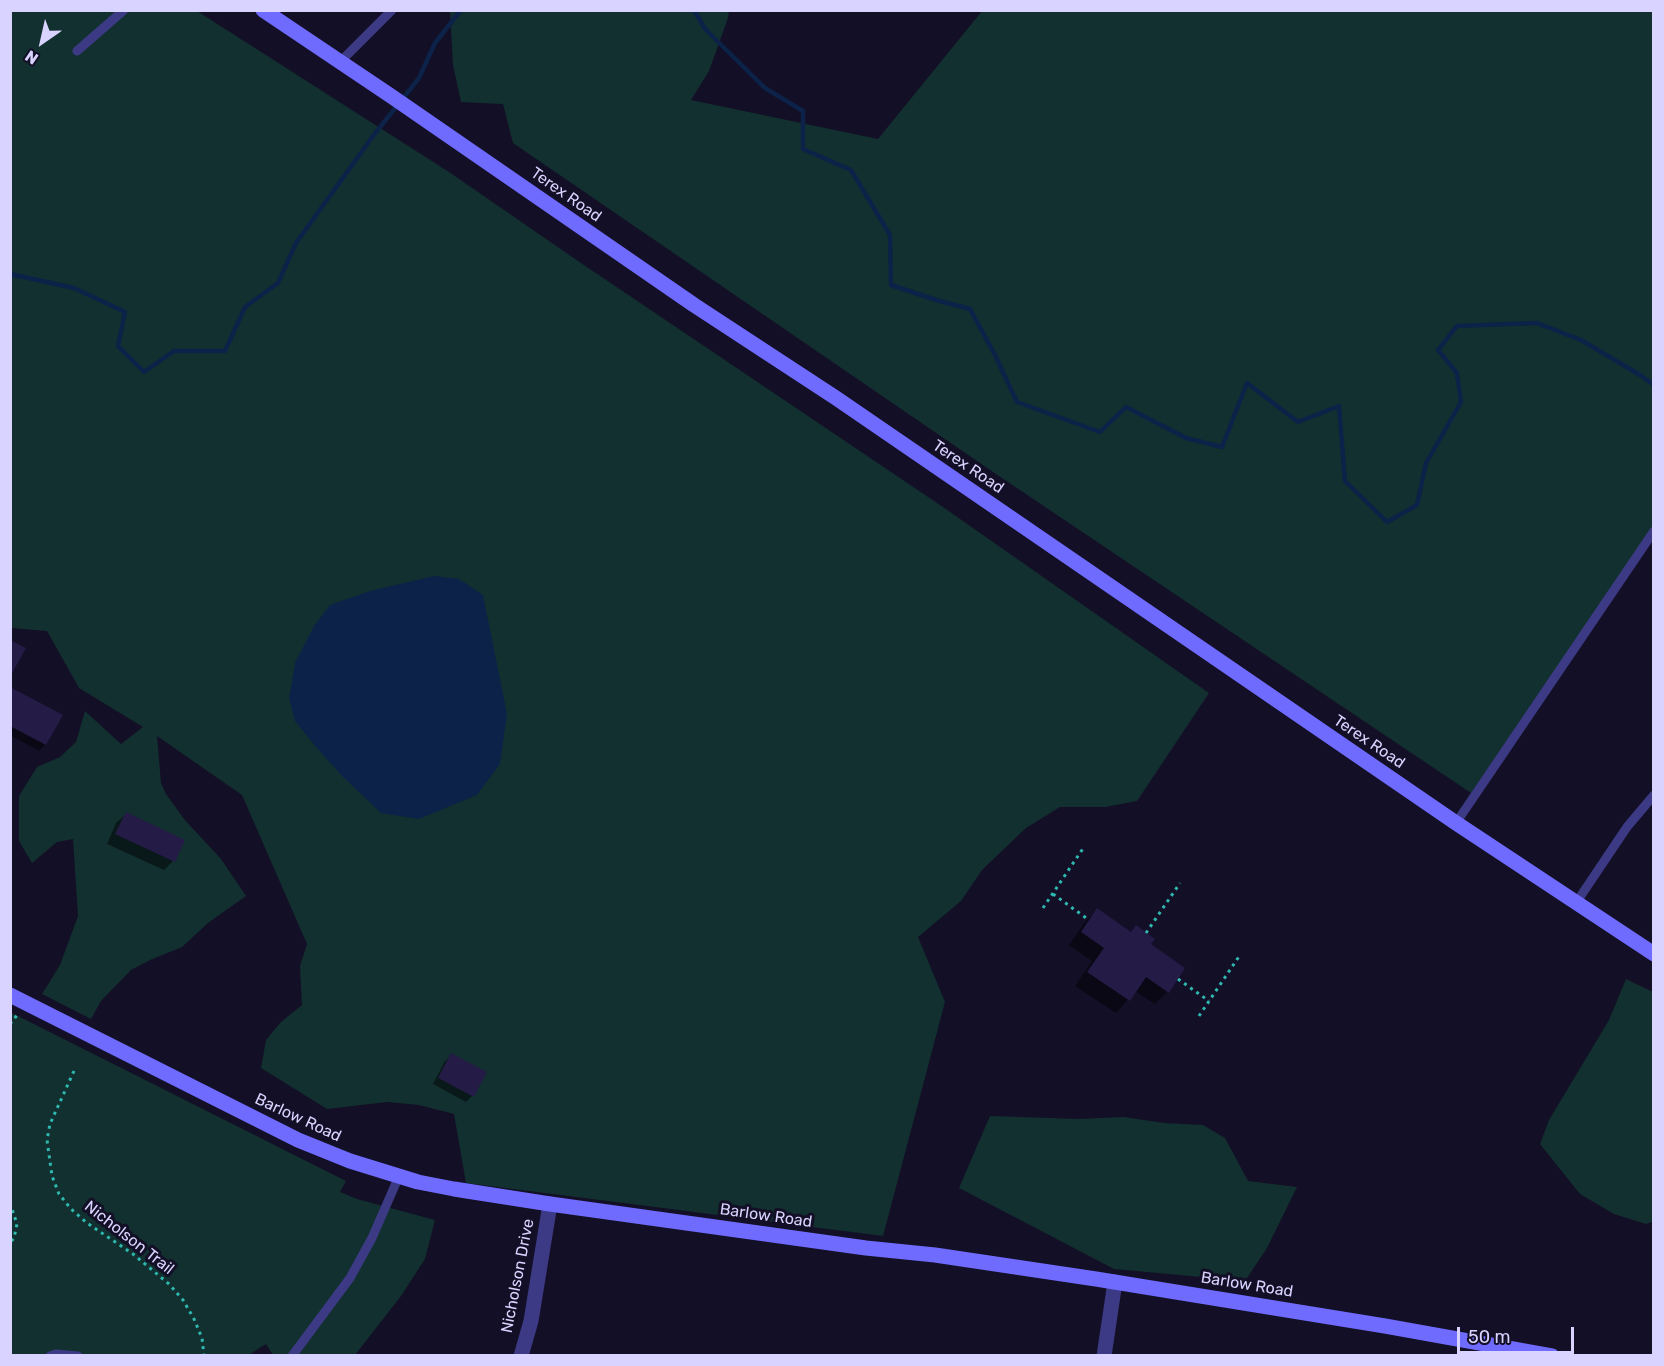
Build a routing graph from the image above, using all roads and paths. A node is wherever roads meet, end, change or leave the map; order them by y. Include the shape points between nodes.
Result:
1 (124, 10) edge
2 (263, 10) edge
3 (393, 10) edge
4 (77, 51) dead end
5 (339, 63) junction
6 (1653, 531) edge
7 (1653, 795) edge
8 (1456, 823) junction
9 (1084, 848) dead end
10 (1180, 883) dead end
11 (1053, 894) junction
12 (1576, 903) junction
13 (1043, 908) dead end
14 (1089, 920) dead end
15 (1146, 933) dead end
16 (1653, 954) edge
17 (1240, 955) dead end
18 (1178, 979) dead end
19 (10, 995) edge
20 (1209, 1001) junction
21 (1199, 1016) dead end
22 (74, 1071) dead end
23 (399, 1176) junction
24 (10, 1203) edge
25 (550, 1204) junction
26 (10, 1243) edge
27 (1115, 1282) junction
28 (50, 1356) edge
29 (78, 1356) edge
30 (204, 1356) edge
31 (292, 1356) edge
32 (521, 1356) edge
33 (1104, 1356) edge
34 (1552, 1356) edge

1 - 4 lane
2 - 5 main road, Terex Road
3 - 5 lane
5 - 8 main road, Terex Road
6 - 8 lane
7 - 12 lane
8 - 12 main road, Terex Road
9 - 11 path
10 - 15 path
11 - 13 path
11 - 14 path
12 - 16 main road, Terex Road
17 - 20 path
18 - 20 path
19 - 23 main road, Barlow Road via 298,1140
20 - 21 path
22 - 30 path, Nicholson Trail via 50,1124 47,1140 59,1194 87,1223 169,1284 194,1319
23 - 25 main road, Barlow Road
23 - 31 lane via 350,1278
24 - 26 path via 17,1224
25 - 27 main road, Barlow Road
25 - 32 street, Nicholson Drive via 531,1321
27 - 33 street
27 - 34 main road, Barlow Road
28 - 29 lane

